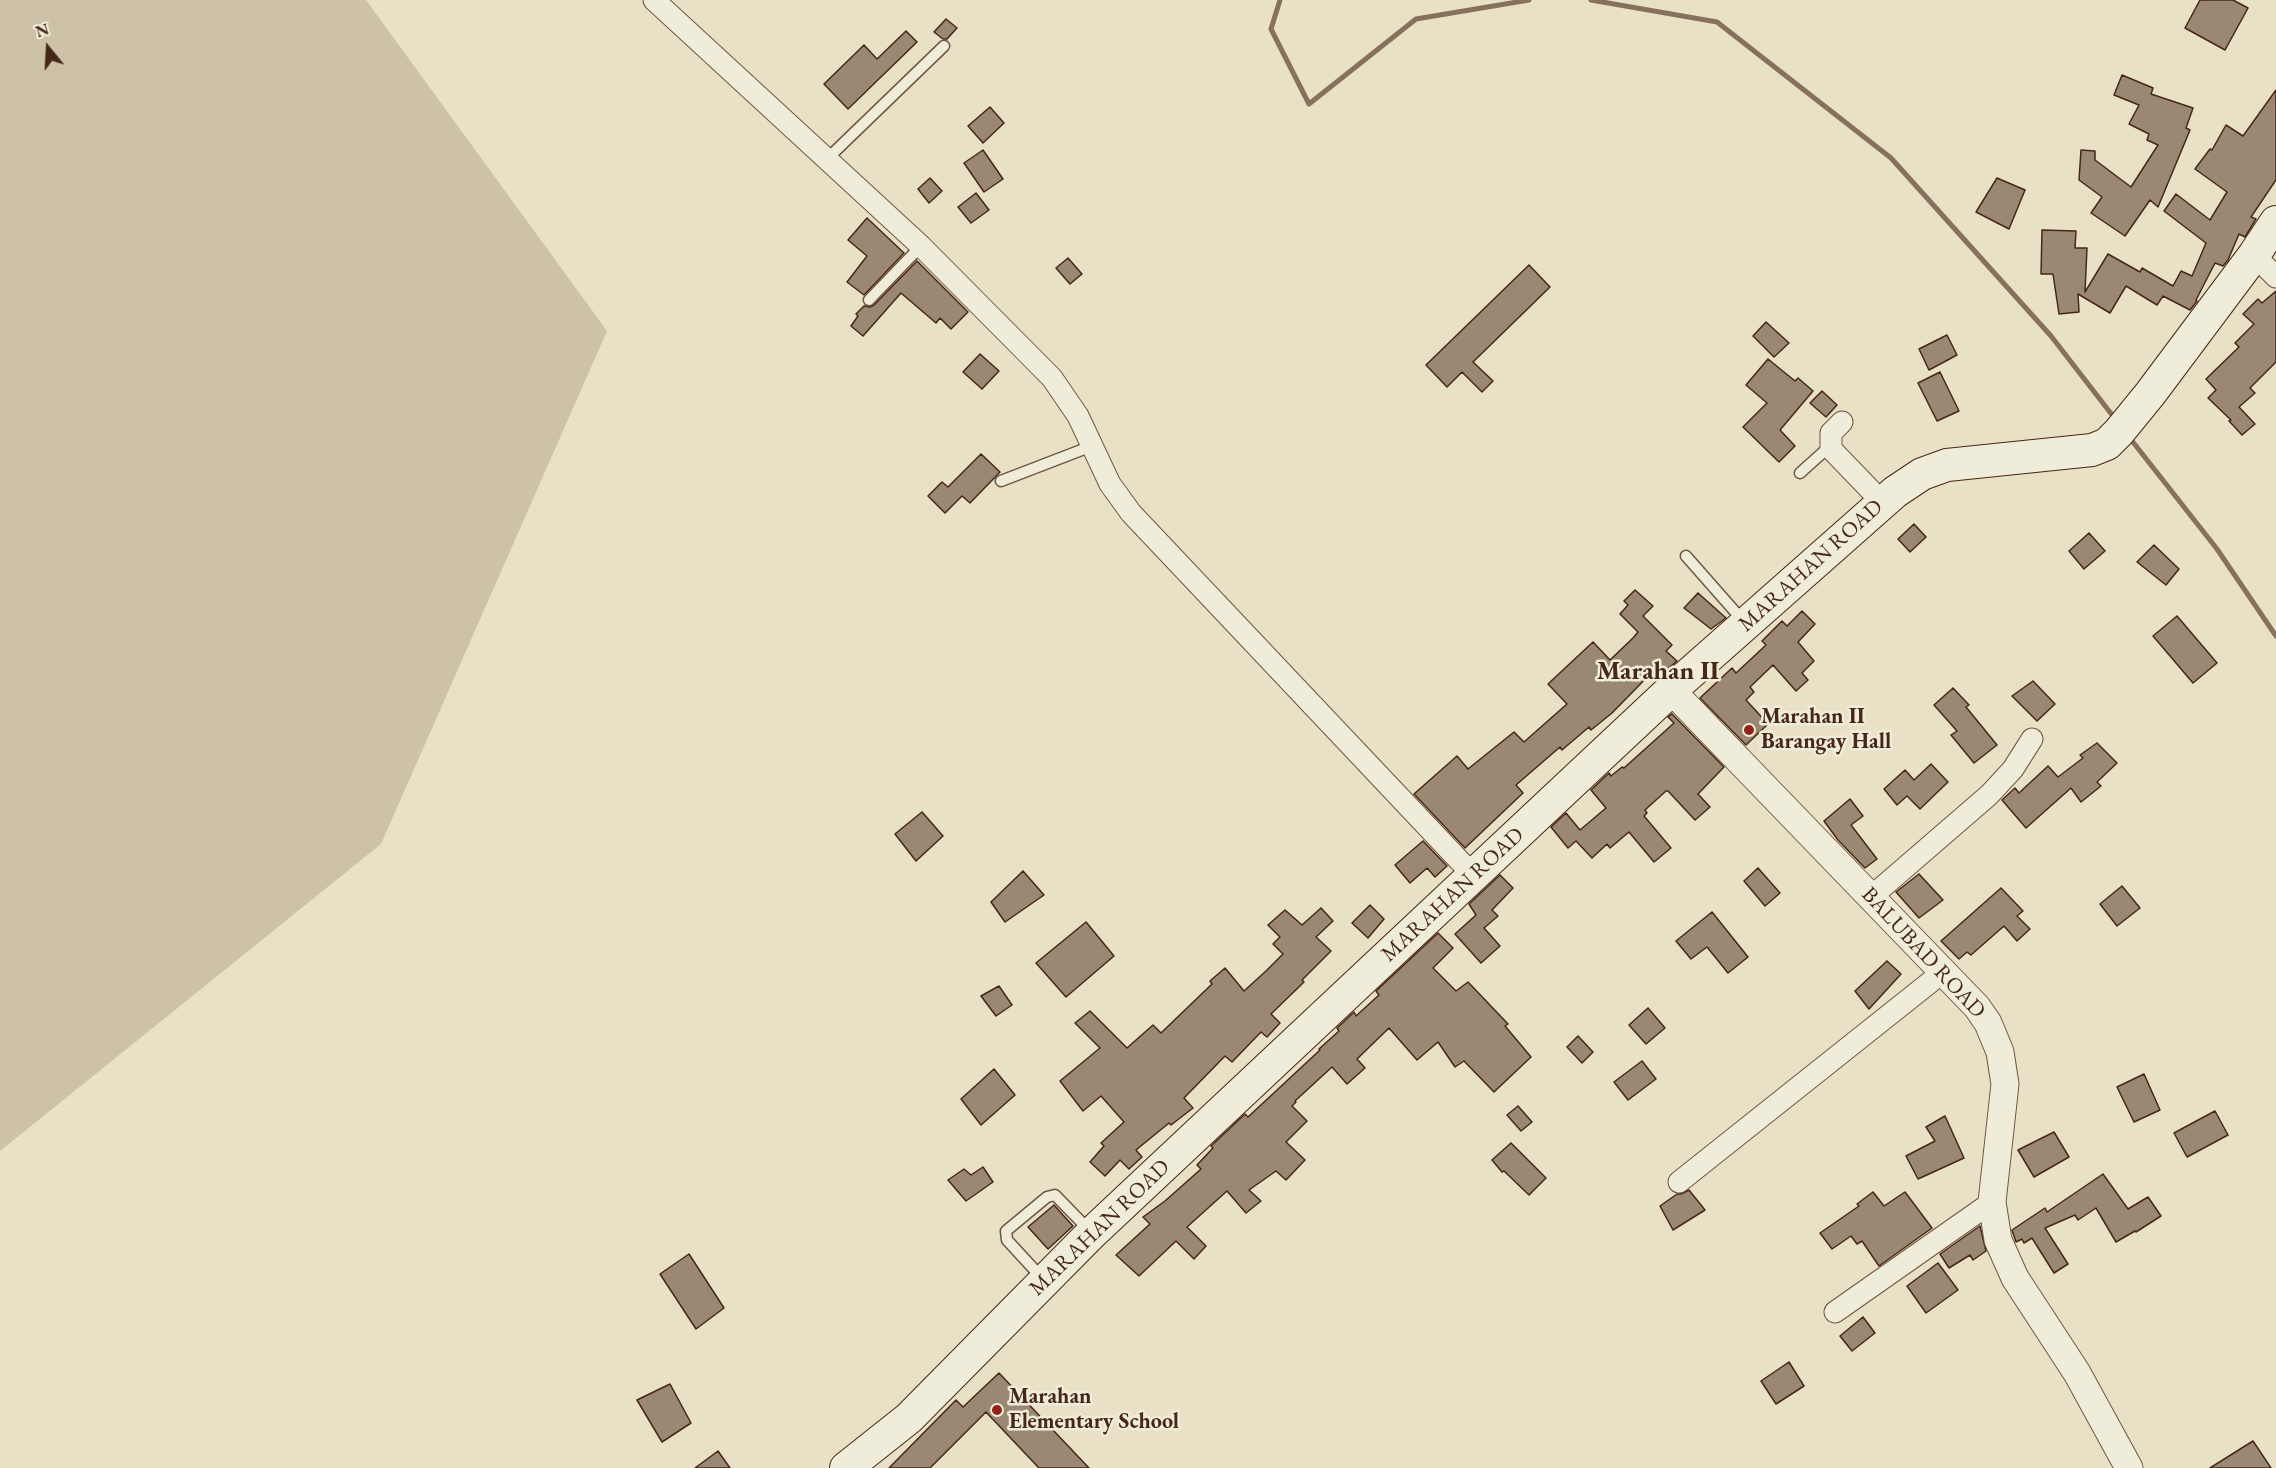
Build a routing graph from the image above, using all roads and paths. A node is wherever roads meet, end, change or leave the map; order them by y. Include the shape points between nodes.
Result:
1 (654, 0) edge
2 (944, 46) dead end
3 (827, 159) junction
4 (2276, 222) edge
5 (921, 246) junction
6 (2254, 255) junction
7 (2276, 277) edge
8 (869, 300) dead end
9 (1842, 422) dead end
10 (1092, 446) junction
11 (1830, 446) junction
12 (1800, 473) dead end
13 (1000, 481) dead end
14 (1883, 503) junction
15 (1686, 556) dead end
16 (1746, 624) junction
17 (1671, 690) junction
18 (2032, 739) dead end
19 (1474, 876) junction
20 (1871, 897) junction
21 (1943, 972) junction
22 (1679, 1182) dead end
23 (1992, 1202) junction
24 (1092, 1233) junction
25 (1044, 1281) junction
26 (1835, 1312) dead end
27 (858, 1462) edge
28 (2129, 1468) edge

1 - 3 street
2 - 3 lane
3 - 5 street
4 - 6 main road, MARAHAN ROAD
5 - 8 lane
5 - 10 street via 1052,378 1078,416
6 - 7 street
6 - 14 main road, MARAHAN ROAD via 2150,394 2107,444 2092,450 1947,465 1922,474
9 - 11 street via 1831,434
10 - 13 lane
10 - 19 street via 1110,484 1131,513
11 - 12 lane
11 - 14 street
14 - 16 main road, MARAHAN ROAD
15 - 16 lane
16 - 17 main road, MARAHAN ROAD
17 - 19 main road, MARAHAN ROAD
17 - 20 street, BALUBAD ROAD
18 - 20 street via 2013,770 1989,795
19 - 24 main road, MARAHAN ROAD
20 - 21 street, BALUBAD ROAD
21 - 22 street
21 - 23 street, BALUBAD ROAD via 1989,1023 2000,1052 2005,1084
23 - 26 street
23 - 28 street, BALUBAD ROAD via 1998,1240 2015,1278 2077,1373
24 - 25 main road, MARAHAN ROAD
24 - 25 lane via 1054,1195 1006,1231 1007,1240
25 - 27 main road, MARAHAN ROAD via 909,1418

